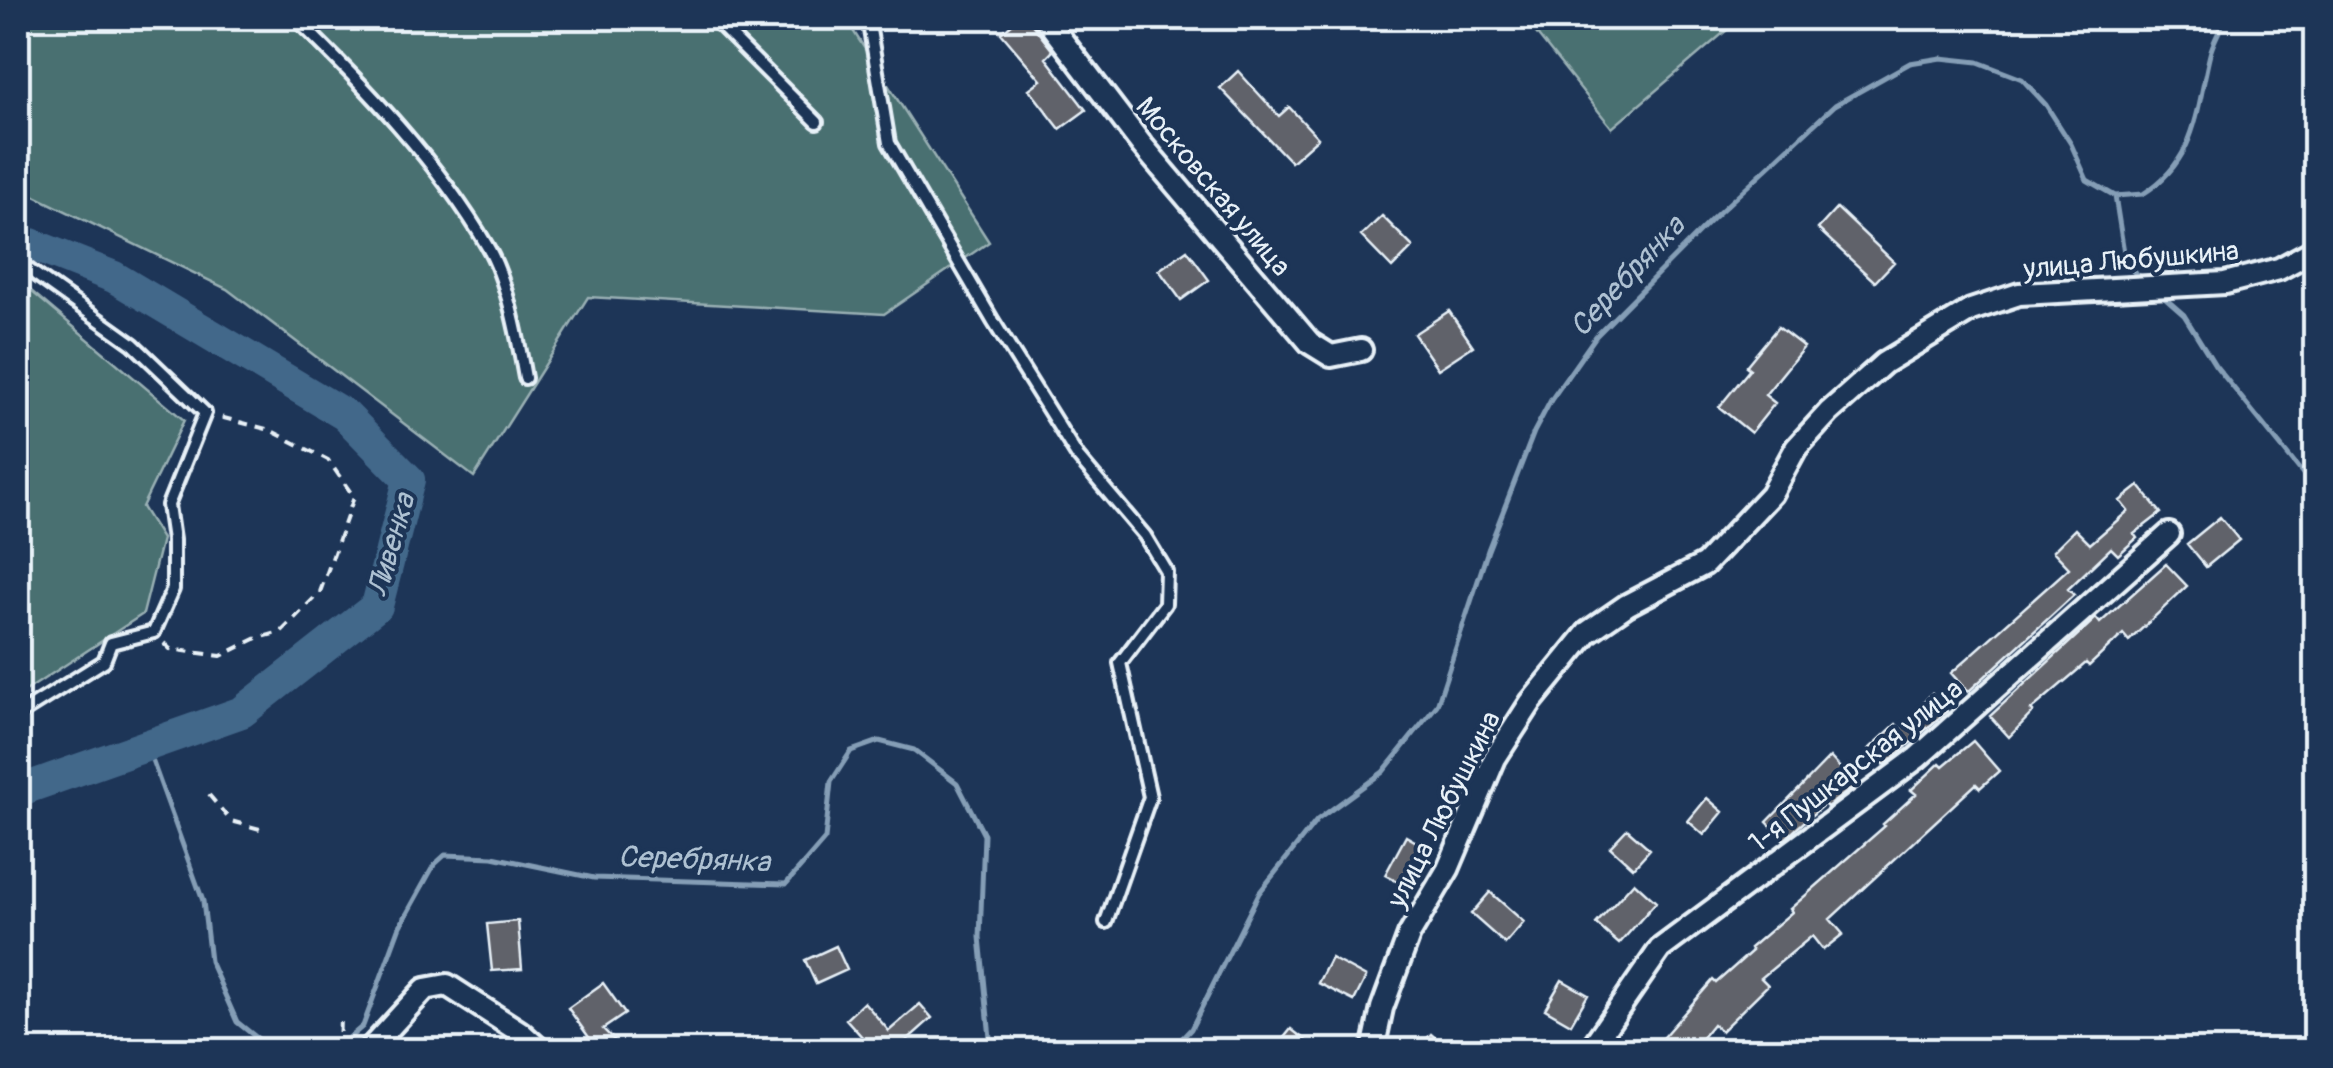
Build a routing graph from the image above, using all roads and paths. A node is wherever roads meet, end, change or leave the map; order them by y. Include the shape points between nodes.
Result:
1 (295, 18) edge
2 (714, 18) edge
3 (868, 18) edge
4 (1046, 18) edge
5 (818, 122) dead end
6 (2316, 248) edge
7 (18, 262) edge
8 (1361, 350) dead end
9 (525, 378) dead end
10 (205, 413) junction
11 (2169, 534) dead end
12 (154, 632) junction
13 (18, 715) edge
14 (209, 795) dead end
15 (260, 829) dead end
16 (1106, 922) dead end
17 (340, 1017) dead end
18 (339, 1050) edge
19 (369, 1050) edge
20 (540, 1050) edge
21 (1372, 1050) edge
22 (1590, 1050) edge

1 - 9 lane via 438,174 489,248 518,333
2 - 5 lane
3 - 16 lane via 889,143 1078,457 1166,571 1165,604 1120,663 1150,797
4 - 8 street, Московская улица via 1142,145 1310,342 1330,356
6 - 21 street, улица Любушкина via 2279,269 2225,283 2019,294 1971,310 1884,363 1828,412 1796,448 1771,494 1704,564 1588,632 1530,702 1495,758 1448,869 1409,935
7 - 10 lane via 132,344
10 - 12 lane via 168,505 173,589
10 - 12 path via 270,430 328,460 354,496 320,592 281,632 221,656 170,649
11 - 22 street, 1-я Пушкарская улица via 1917,758 1660,949
12 - 13 lane via 111,643 104,661
14 - 15 path via 231,821
17 - 18 path
19 - 20 street via 425,990 447,985

